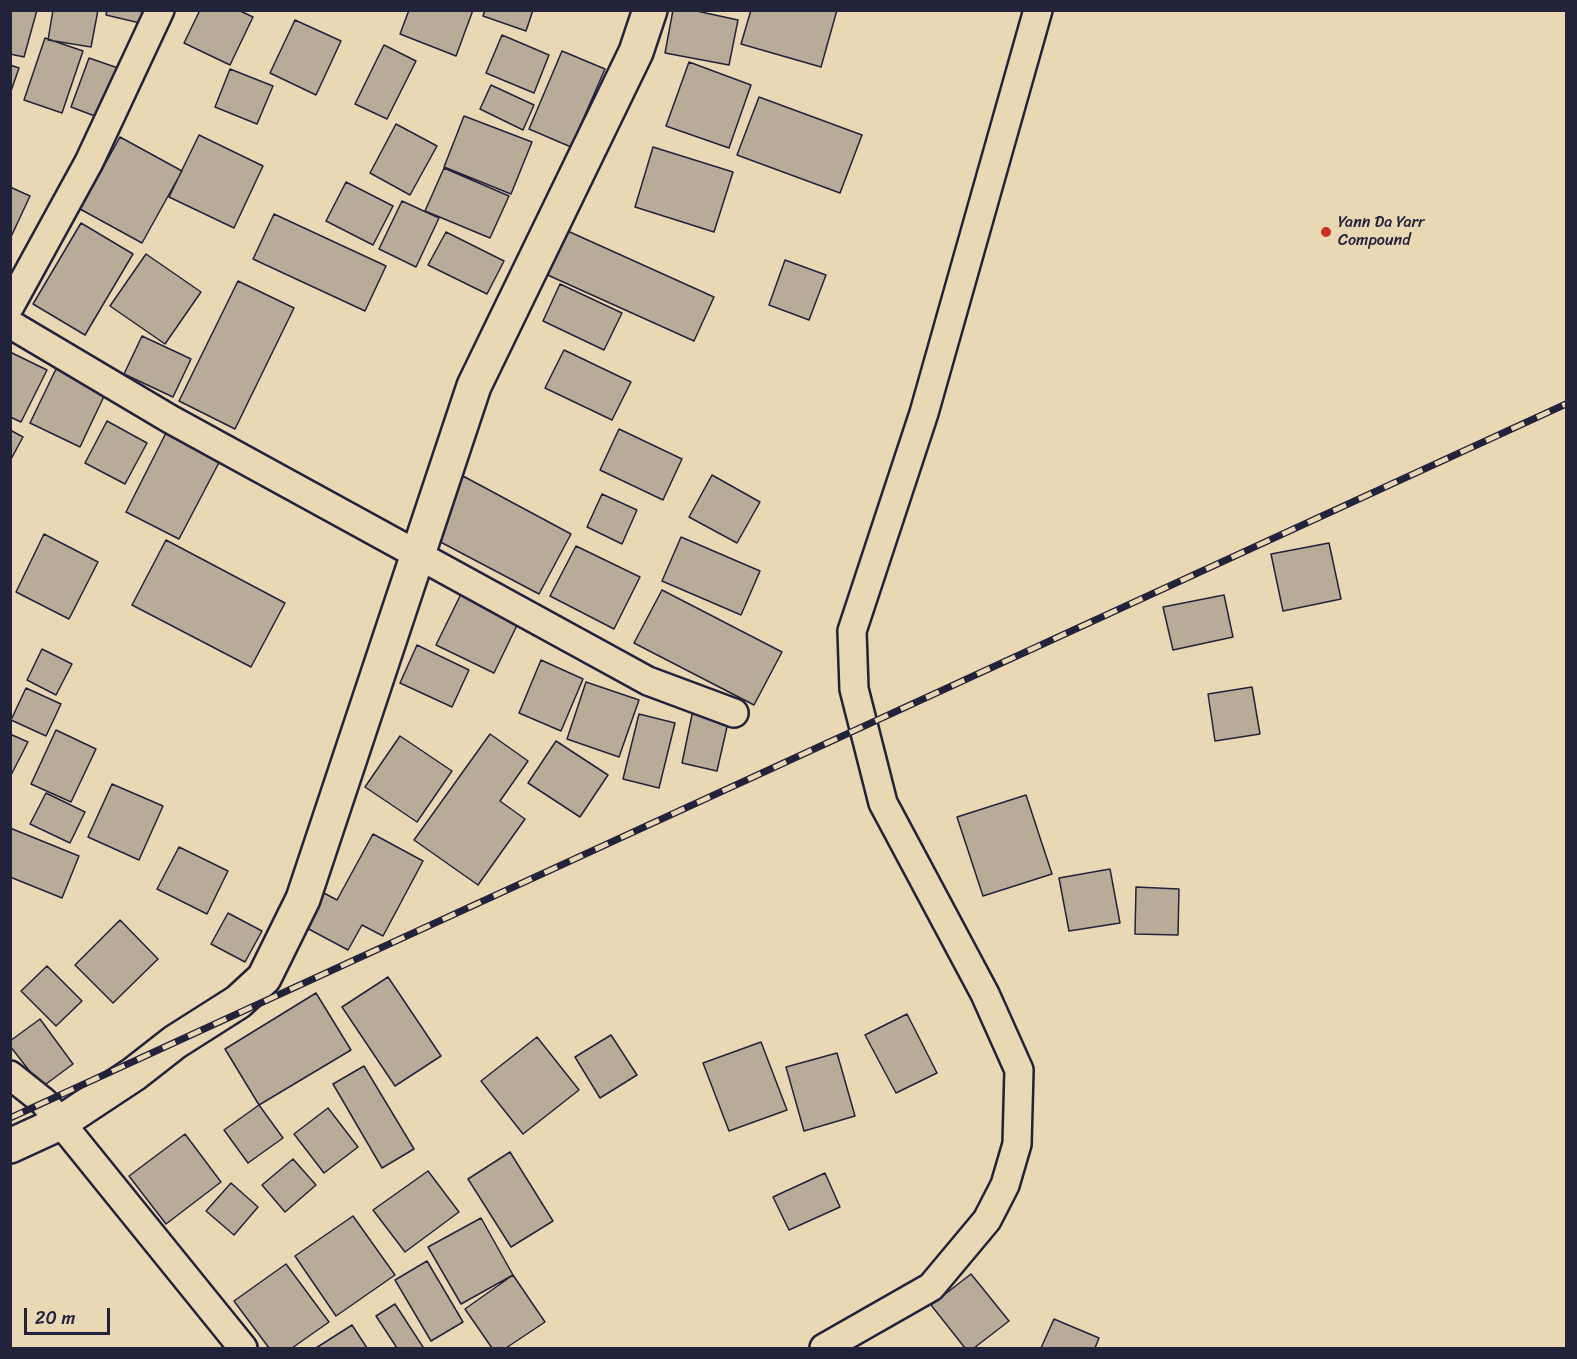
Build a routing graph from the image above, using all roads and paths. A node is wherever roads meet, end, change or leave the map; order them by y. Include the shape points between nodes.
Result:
1 (160, 10) edge
2 (650, 10) edge
3 (1038, 10) edge
4 (10, 306) edge
5 (10, 324) edge
6 (418, 555) junction
7 (734, 714) dead end
8 (10, 1075) edge
9 (60, 1123) junction
10 (10, 1146) edge
11 (243, 1348) edge
12 (824, 1348) edge

1 - 4 street via 89,162
2 - 6 street via 636,52 474,386
3 - 12 street via 924,413 852,631 854,689 883,803 985,994 1019,1070 1017,1144 1005,1185 987,1220 931,1287
5 - 6 street via 170,419
6 - 7 street via 648,681
6 - 9 street via 303,899 264,978 238,1002
8 - 9 street via 44,1102
9 - 10 street
9 - 11 street

